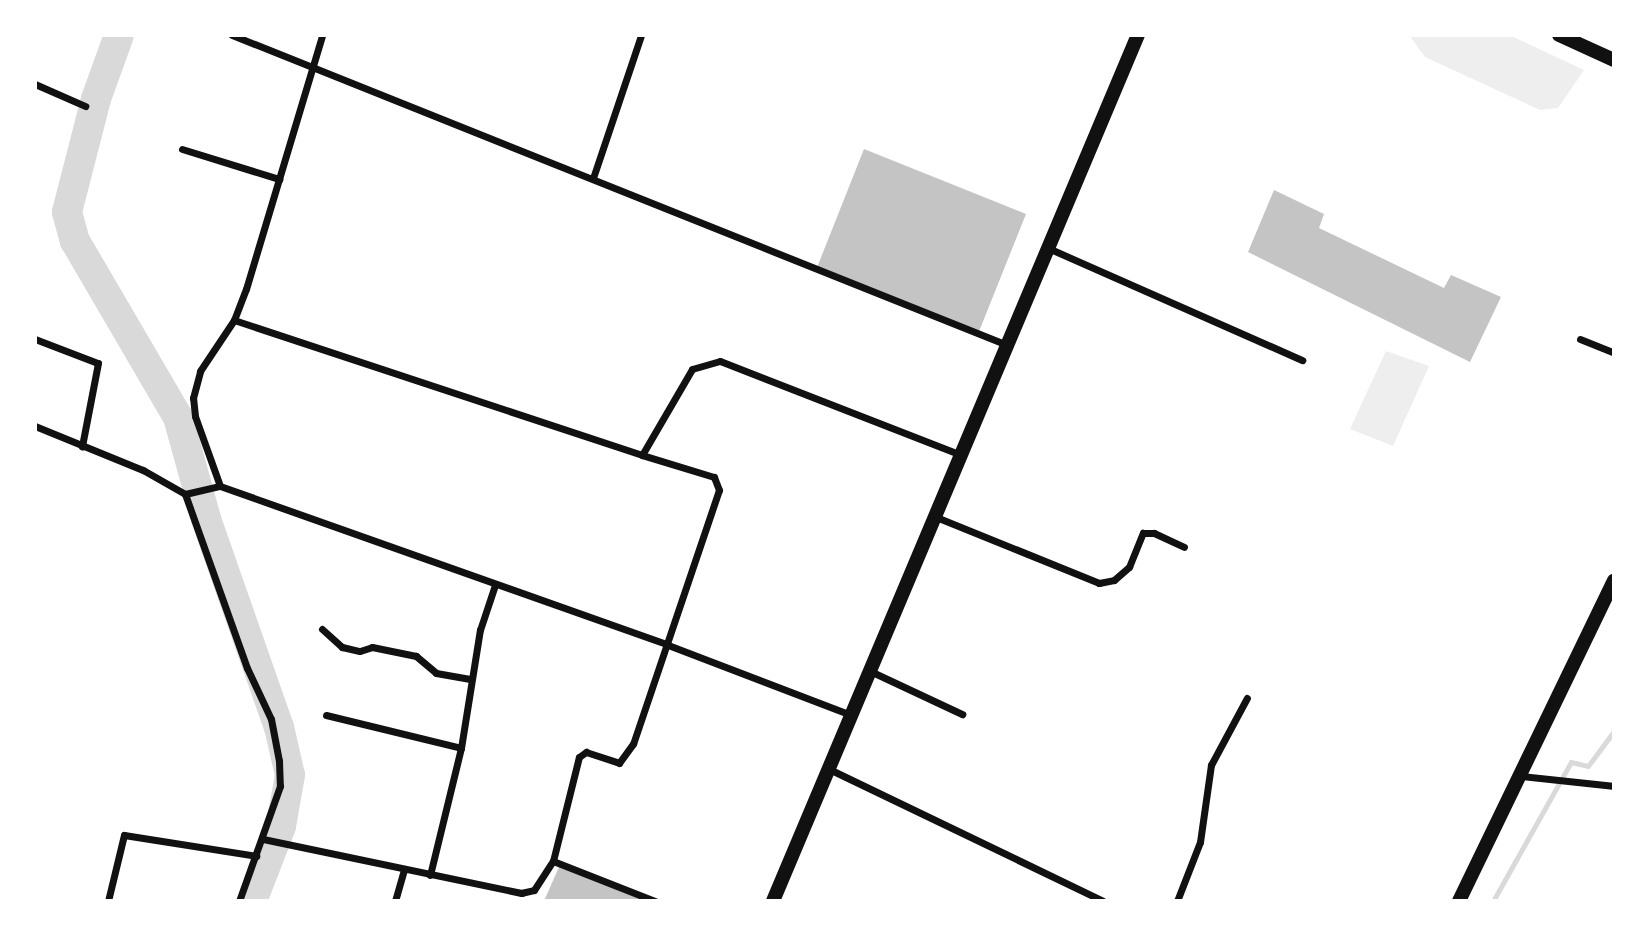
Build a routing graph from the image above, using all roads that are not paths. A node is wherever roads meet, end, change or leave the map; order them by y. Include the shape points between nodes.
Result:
1 (232, 35) edge
2 (322, 35) edge
3 (641, 35) edge
4 (1138, 35) edge
5 (1559, 35) edge
6 (1614, 60) edge
7 (312, 66) junction
8 (35, 84) edge
9 (85, 106) dead end
10 (182, 149) dead end
11 (593, 178) junction
12 (279, 180) junction
13 (1048, 248) junction
14 (234, 320) junction
15 (35, 339) edge
16 (1580, 339) dead end
17 (1007, 345) junction
18 (1614, 353) edge
19 (1302, 360) dead end
20 (35, 426) edge
21 (82, 446) junction
22 (642, 455) junction
23 (961, 455) junction
24 (220, 486) junction
25 (190, 493) junction
26 (935, 517) junction
27 (1184, 547) dead end
28 (1614, 580) edge
29 (495, 585) junction
30 (322, 629) dead end
31 (668, 645) junction
32 (870, 671) junction
33 (471, 679) junction
34 (1247, 698) dead end
35 (962, 714) dead end
36 (326, 715) dead end
37 (851, 715) junction
38 (461, 748) junction
39 (828, 769) junction
40 (1521, 776) junction
41 (1613, 784) edge
42 (266, 839) junction
43 (256, 856) junction
44 (553, 861) junction
45 (404, 869) junction
46 (430, 875) junction
47 (108, 901) edge
48 (239, 901) edge
49 (395, 901) edge
50 (655, 901) edge
51 (773, 901) edge
52 (1103, 901) edge
53 (1177, 901) edge
54 (1459, 901) edge

1 - 7 street
2 - 7 street
3 - 11 street
4 - 13 main road
5 - 6 main road
7 - 11 street
7 - 12 street
8 - 9 street
10 - 12 street
11 - 17 street
12 - 14 street
13 - 17 main road
13 - 19 street
14 - 22 street
14 - 24 street via 200,371 193,398 194,416
15 - 21 street via 99,363
16 - 18 street
17 - 23 main road
20 - 21 street
21 - 25 street
22 - 23 street via 692,369 720,360
22 - 31 street via 714,477 719,490
23 - 26 main road
24 - 25 street
24 - 29 street
25 - 42 street via 220,600 271,719 280,786
26 - 27 street via 1099,583 1114,580 1129,568 1143,533 1154,533
26 - 32 main road
28 - 40 main road
29 - 31 street
29 - 33 street
30 - 33 street via 342,647 360,651 372,647 416,656 436,673
31 - 37 street
31 - 44 street via 623,762 586,752 579,757
32 - 35 street
32 - 37 main road
33 - 38 street
34 - 53 street via 1211,765 1200,842
36 - 38 street
37 - 39 main road
38 - 46 street
39 - 51 main road
39 - 52 street
40 - 41 street
40 - 54 main road
42 - 43 street
42 - 45 street
43 - 47 street via 124,835
43 - 48 street
44 - 46 street via 540,883 524,894
44 - 50 street
45 - 46 street
45 - 49 street

